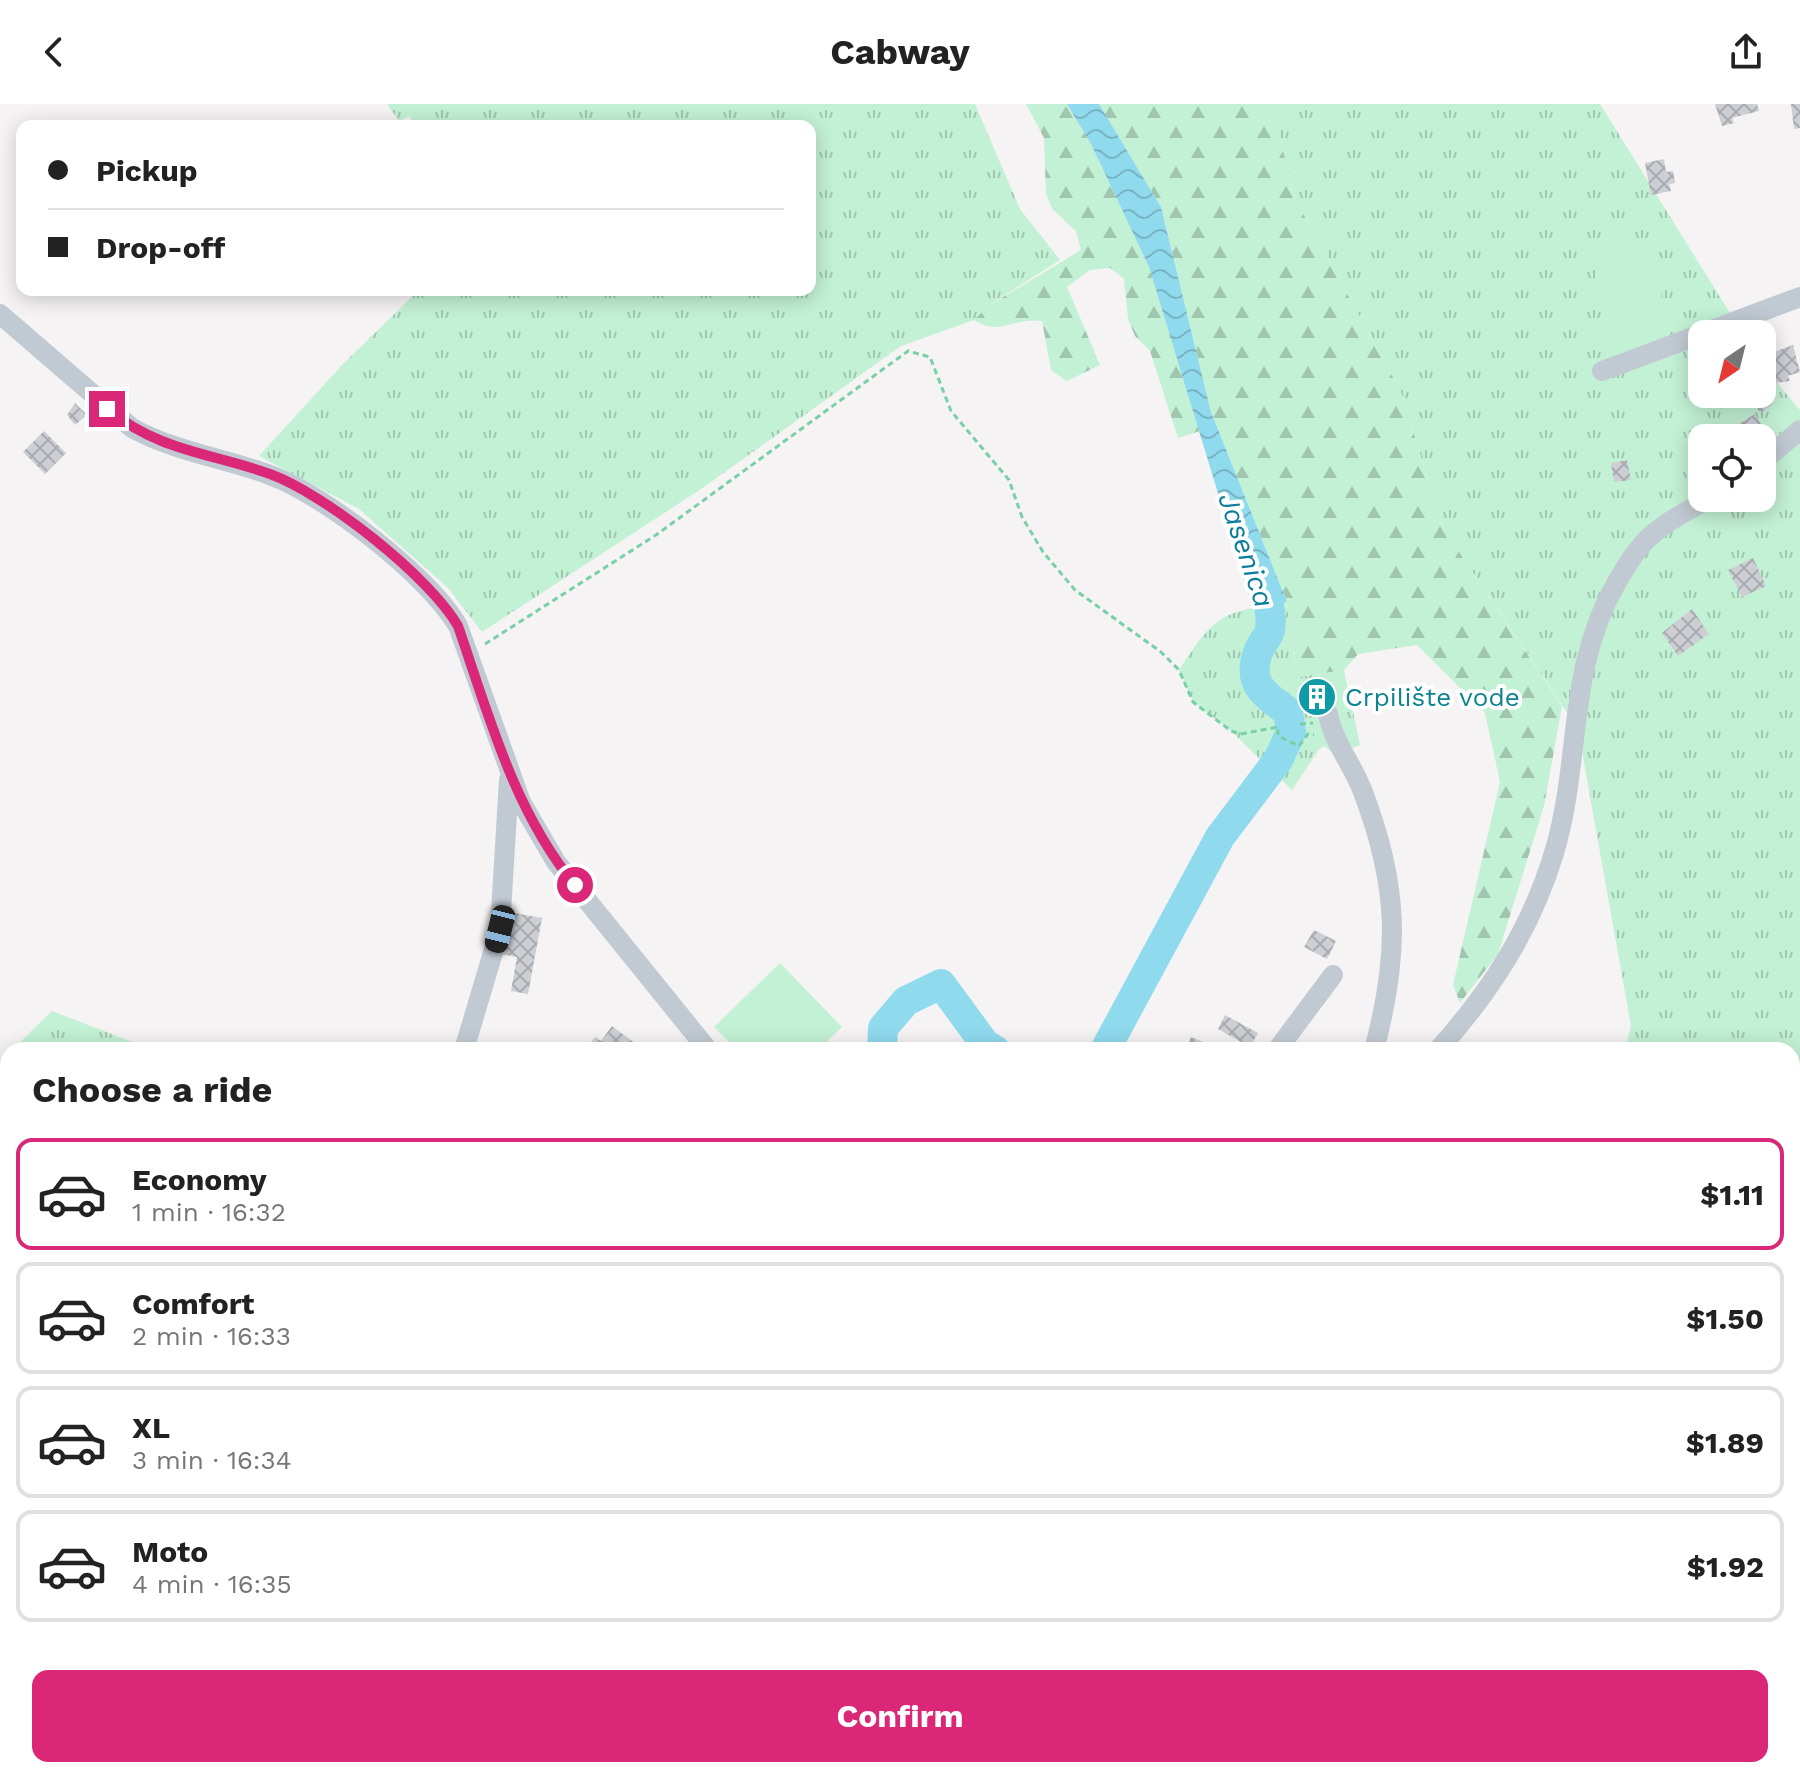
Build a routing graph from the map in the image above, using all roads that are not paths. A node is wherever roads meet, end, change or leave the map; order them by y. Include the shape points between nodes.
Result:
1 (1800, 297) edge
2 (1, 317) edge
3 (1602, 371) dead end
4 (1800, 430) edge
5 (1776, 450) edge
6 (1688, 512) edge
7 (1328, 714) dead end
8 (509, 768) junction
9 (1333, 975) dead end
10 (466, 1042) edge
11 (702, 1042) edge
12 (1283, 1042) edge
13 (1376, 1042) edge
14 (1444, 1042) edge

1 - 3 street
2 - 8 street via 132,428 177,449 273,476 318,500 446,605
4 - 5 street
6 - 14 street via 1651,535 1610,594 1585,656 1564,813 1541,891 1501,970
7 - 13 street via 1363,790 1393,899 1389,992
8 - 10 street via 500,929
8 - 11 street via 535,830 556,862
9 - 12 street

